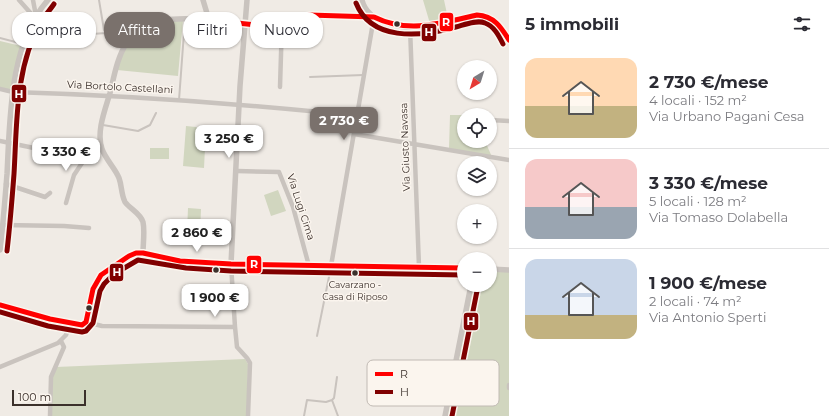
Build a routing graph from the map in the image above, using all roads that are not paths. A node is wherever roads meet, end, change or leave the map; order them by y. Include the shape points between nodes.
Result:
1 (19, 0) edge
2 (33, 0) edge
3 (48, 0) edge
4 (99, 0) edge
5 (203, 0) edge
6 (247, 0) edge
7 (362, 0) edge
8 (205, 7) junction
9 (31, 12) edge
10 (35, 12) edge
11 (40, 12) edge
12 (203, 12) edge
13 (207, 12) edge
14 (323, 15) edge
15 (374, 17) junction
16 (242, 24) edge
17 (245, 24) junction
18 (250, 24) edge
19 (410, 27) junction
20 (104, 30) edge
21 (183, 35) edge
22 (0, 38) edge
23 (509, 40) edge
24 (12, 41) edge
25 (22, 48) edge
26 (124, 48) edge
27 (281, 48) edge
28 (364, 75) junction
29 (310, 77) dead end
30 (280, 87) dead end
31 (0, 89) edge
32 (13, 92) junction
33 (109, 95) junction
34 (179, 100) junction
35 (240, 104) junction
36 (320, 112) dead end
37 (156, 113) dead end
38 (497, 120) edge
39 (509, 121) edge
40 (102, 125) junction
41 (354, 134) junction
42 (0, 141) edge
43 (9, 144) junction
44 (414, 144) junction
45 (89, 150) junction
46 (102, 150) junction
47 (509, 160) edge
48 (237, 171) junction
49 (6, 184) junction
50 (50, 193) dead end
51 (66, 203) dead end
52 (3, 225) junction
53 (89, 228) dead end
54 (0, 250) edge
55 (143, 253) junction
56 (231, 264) junction
57 (309, 266) junction
58 (331, 266) junction
59 (419, 267) junction
60 (457, 268) edge
61 (497, 269) edge
62 (509, 270) edge
63 (470, 292) edge
64 (0, 305) edge
65 (86, 322) junction
66 (70, 323) junction
67 (235, 327) junction
68 (317, 336) dead end
69 (62, 340) junction
70 (456, 360) edge
71 (0, 367) edge
72 (337, 377) dead end
73 (509, 385) edge
74 (509, 388) edge
75 (332, 400) junction
76 (447, 406) edge
77 (50, 416) edge
78 (248, 416) edge
79 (304, 416) edge
80 (338, 416) edge
81 (445, 416) edge

1 - 9 street
2 - 10 street
3 - 11 street
4 - 20 lane
5 - 8 street
6 - 17 street
7 - 15 street via 365,9
8 - 12 street
8 - 13 street
14 - 15 street
15 - 19 street via 388,23
15 - 28 street
16 - 17 street
17 - 18 street
17 - 35 street
19 - 23 street via 486,15 496,21
19 - 44 street, Via Giusto Navasa
21 - 34 lane
22 - 24 lane
25 - 32 street
26 - 33 street
27 - 30 street
28 - 29 lane
28 - 41 street
31 - 32 street, Via Bortolo Castellani
32 - 33 street, Via Bortolo Castellani
32 - 43 street
33 - 34 street, Via Bortolo Castellani
33 - 40 street
34 - 35 street, Via Bortolo Castellani
35 - 36 street, Via Bortolo Castellani
35 - 48 street
37 - 40 lane via 150,125 138,131
38 - 39 street
40 - 46 street
41 - 44 street
41 - 58 street
42 - 43 street
43 - 45 street via 34,148
43 - 49 street
44 - 47 street
44 - 59 street, Via Giusto Navasa
45 - 46 street
45 - 51 street via 74,175
46 - 55 street via 119,178 124,200 143,222
48 - 56 street
48 - 57 street, Via Lugi Cima via 279,172 290,198
49 - 50 street via 45,197
49 - 52 street
52 - 53 street
52 - 54 street
55 - 56 street via 186,261
55 - 65 street via 129,256 101,275 93,289
56 - 57 street
56 - 67 street
57 - 58 street
58 - 59 street
58 - 68 lane
59 - 60 street
61 - 62 street
63 - 70 street
64 - 66 street
65 - 66 street via 82,325
65 - 67 street via 102,326
66 - 69 street
67 - 78 street via 237,347 250,363
69 - 71 street
69 - 77 street via 64,347 51,377
72 - 75 lane
73 - 74 street
75 - 79 lane via 307,400
75 - 80 lane
76 - 81 street

